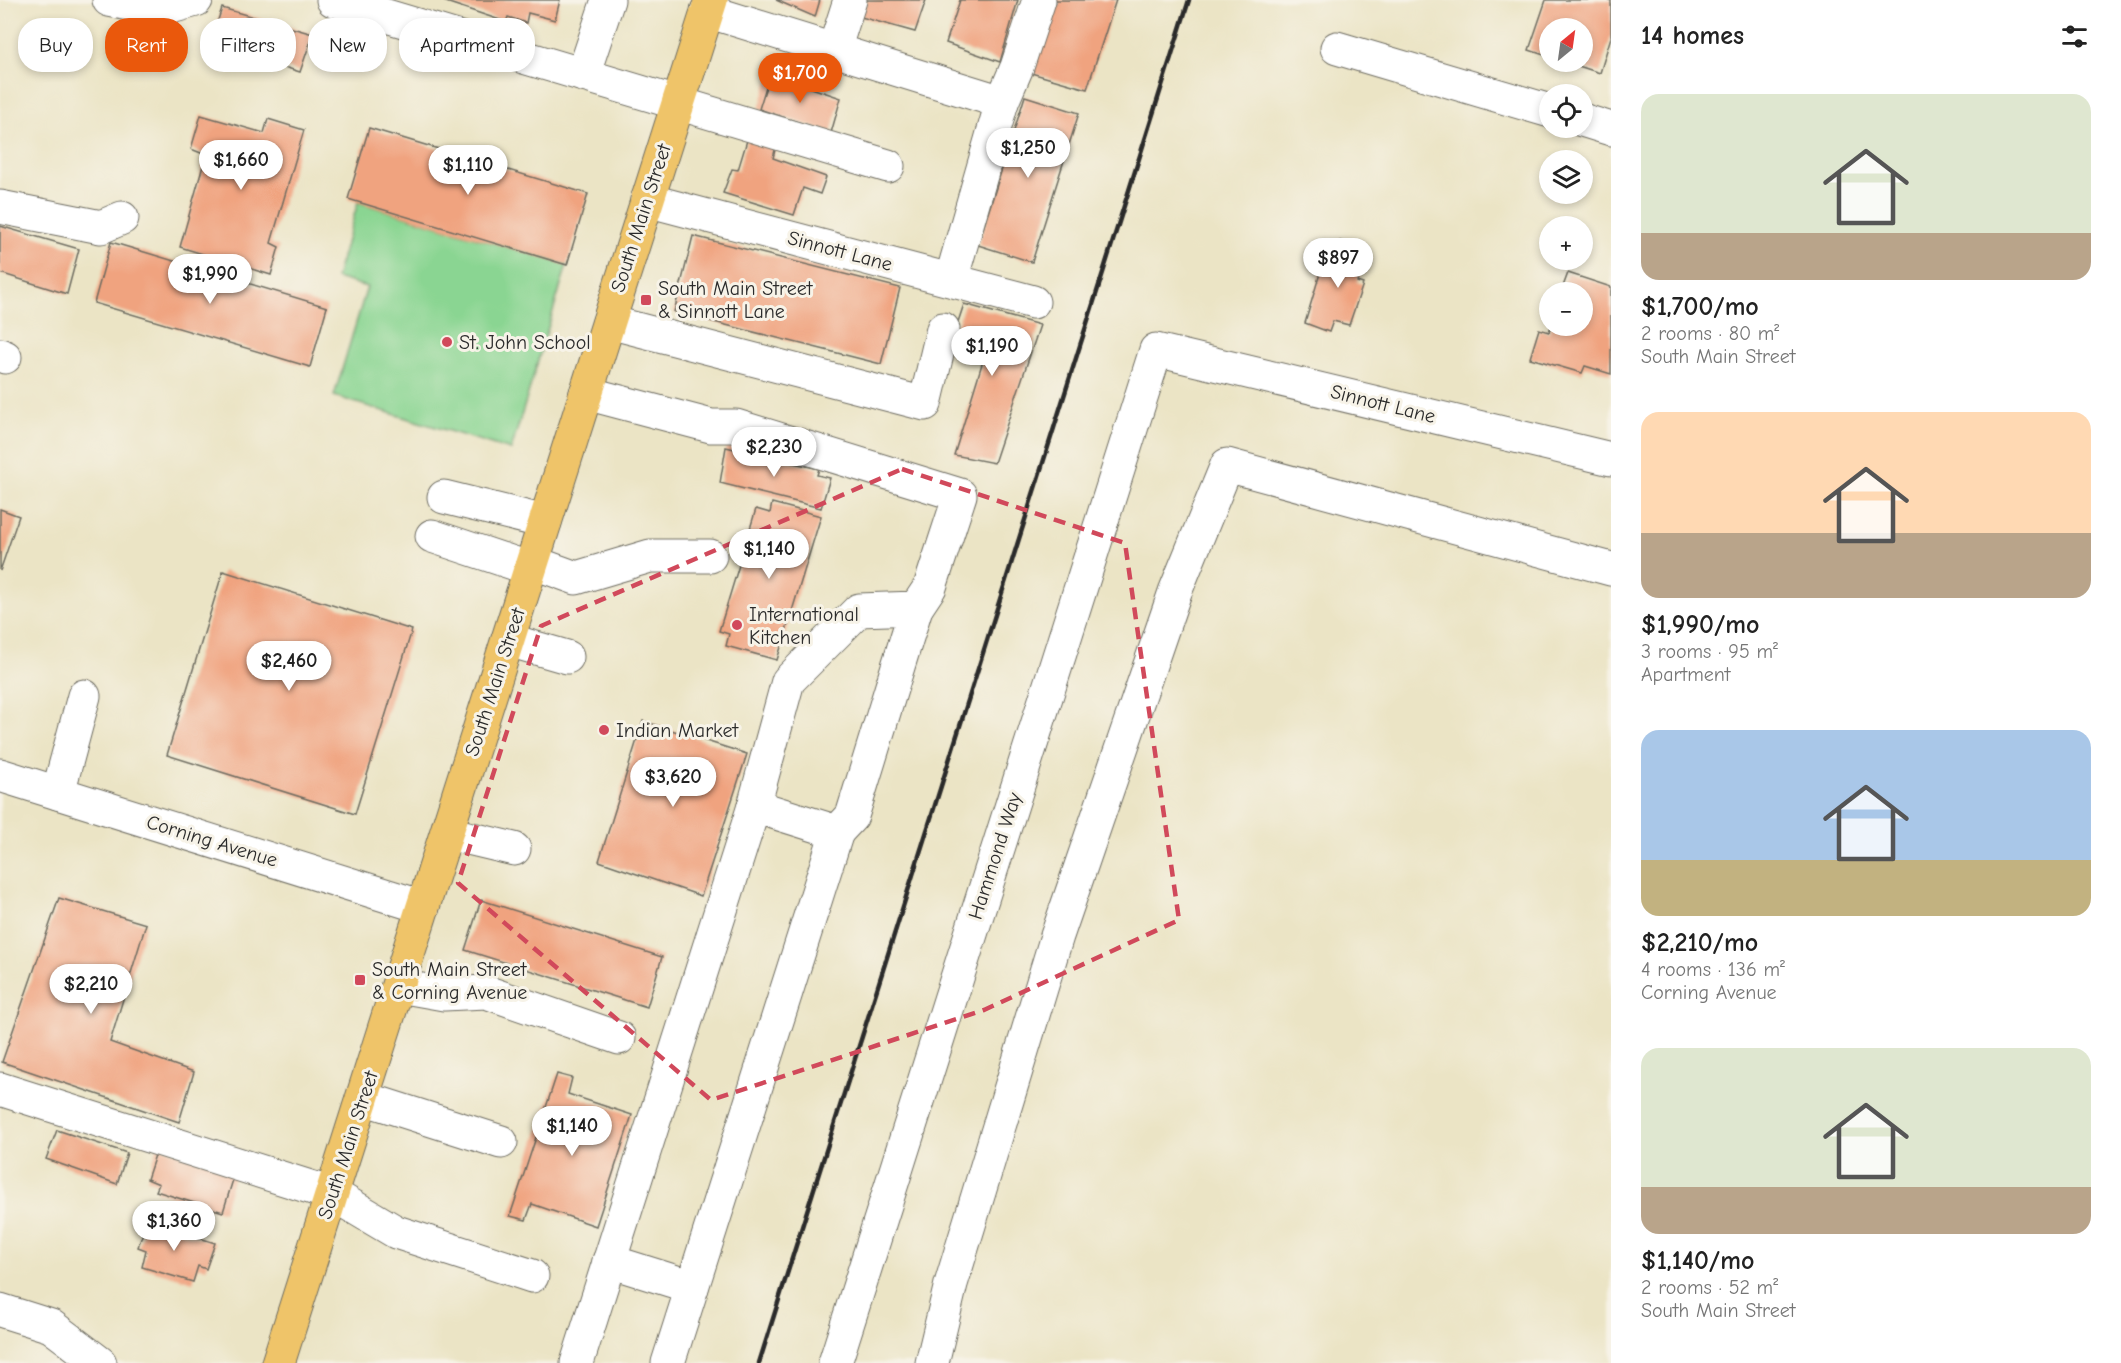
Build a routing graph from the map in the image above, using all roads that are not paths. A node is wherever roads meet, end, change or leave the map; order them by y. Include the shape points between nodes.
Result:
1 (110, 0) edge
2 (196, 0) edge
3 (333, 0) edge
4 (608, 0) edge
5 (850, 0) edge
6 (1038, 0) edge
7 (709, 6) edge
8 (1337, 48) dead end
9 (834, 50) junction
10 (583, 75) junction
11 (1002, 102) junction
12 (678, 103) junction
13 (1539, 108) edge
14 (1593, 123) edge
15 (1611, 129) edge
16 (888, 166) dead end
17 (647, 200) junction
18 (0, 207) edge
19 (122, 218) dead end
20 (951, 280) junction
21 (1033, 302) dead end
22 (609, 322) junction
23 (943, 328) dead end
24 (1156, 350) joint
25 (586, 393) junction
26 (1611, 459) edge
27 (444, 497) dead end
28 (545, 522) junction
29 (432, 536) dead end
30 (710, 556) dead end
31 (532, 565) junction
32 (1611, 568) edge
33 (916, 608) junction
34 (508, 640) junction
35 (567, 657) dead end
36 (84, 696) dead end
37 (0, 775) edge
38 (58, 793) junction
39 (754, 806) junction
40 (837, 832) junction
41 (447, 833) junction
42 (514, 849) dead end
43 (423, 907) junction
44 (399, 986) junction
45 (619, 1038) dead end
46 (0, 1089) edge
47 (363, 1098) junction
48 (501, 1142) dead end
49 (332, 1194) junction
50 (609, 1261) junction
51 (532, 1276) dead end
52 (693, 1287) junction
53 (0, 1310) edge
54 (100, 1363) edge
55 (278, 1363) edge
56 (577, 1363) edge
57 (668, 1363) edge
58 (835, 1363) edge
59 (932, 1363) edge

1 - 2 street via 160,10
3 - 10 street
4 - 10 street
5 - 9 street
6 - 11 street
7 - 9 street
7 - 12 main road, South Main Street
8 - 13 street
9 - 11 street
10 - 12 street
11 - 20 street
12 - 16 street
12 - 17 main road, South Main Street
14 - 15 street
17 - 20 street, Sinnott Lane
17 - 22 main road, South Main Street
18 - 19 street via 101,227
20 - 21 street, Sinnott Lane
22 - 23 street via 925,404
22 - 25 main road, South Main Street
24 - 26 street, Sinnott Lane
24 - 58 street, Hammond Way
25 - 28 main road, South Main Street
25 - 33 street via 711,426 736,426 960,495 930,586
27 - 28 street
28 - 31 main road, South Main Street
29 - 31 street
30 - 31 street via 650,556 576,578
31 - 34 main road, South Main Street
32 - 59 street via 1227,465 1175,592 1057,936 951,1284
33 - 39 street via 859,610 788,681
33 - 40 street via 852,816
34 - 35 street
34 - 41 main road, South Main Street
36 - 38 street
37 - 38 street, Corning Avenue
38 - 43 street, Corning Avenue
39 - 40 street
39 - 50 street
40 - 52 street
41 - 42 street
41 - 43 main road, South Main Street
43 - 44 main road, South Main Street
44 - 45 street via 444,994 486,992
44 - 47 main road, South Main Street
46 - 49 street
47 - 48 street
47 - 49 main road, South Main Street
49 - 51 street via 396,1232
49 - 55 main road, South Main Street
50 - 52 street
50 - 56 street
52 - 57 street
53 - 54 street via 51,1326

